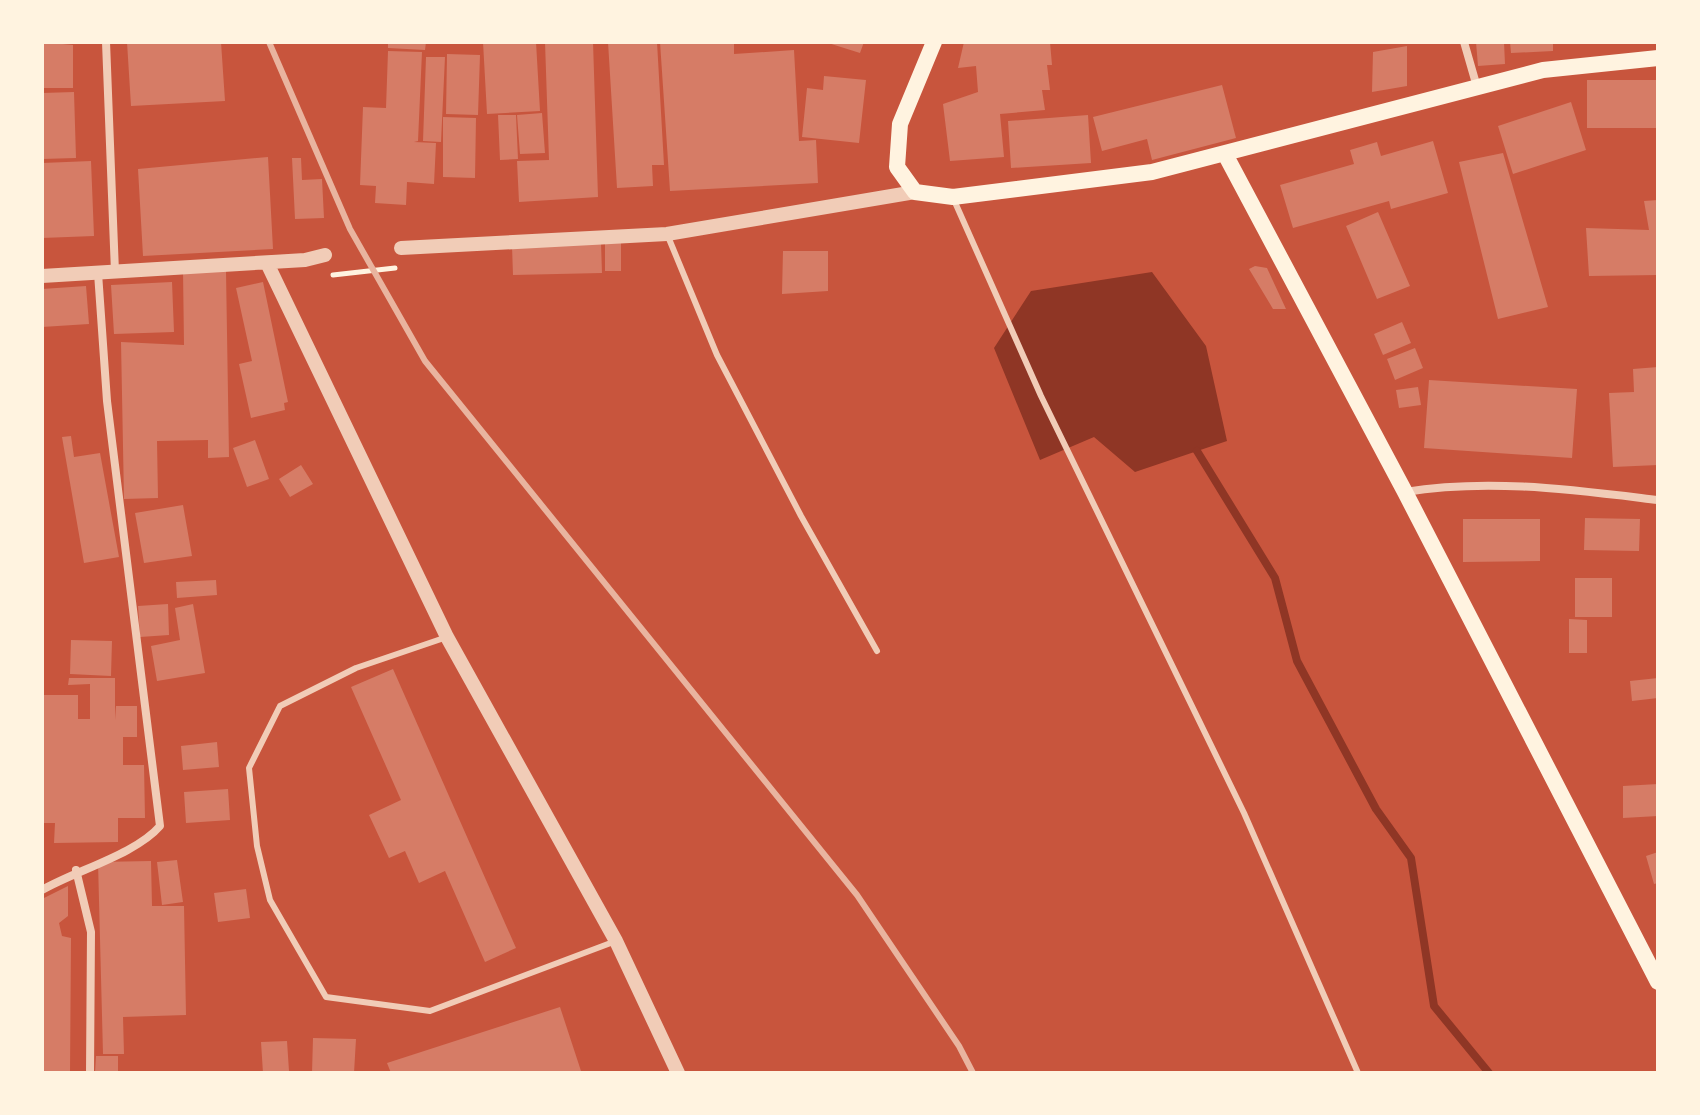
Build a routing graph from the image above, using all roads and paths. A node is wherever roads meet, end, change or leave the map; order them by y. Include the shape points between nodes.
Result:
1 (106, 42) edge
2 (934, 42) edge
3 (1464, 42) edge
4 (1658, 58) edge
5 (1478, 89) junction
6 (1225, 154) junction
7 (915, 192) junction
8 (953, 197) junction
9 (667, 234) junction
10 (401, 248) dead end
11 (325, 255) dead end
12 (267, 263) junction
13 (402, 267) dead end
14 (115, 272) junction
15 (98, 273) junction
16 (42, 276) edge
17 (327, 276) dead end
18 (1405, 492) junction
19 (1658, 500) edge
20 (447, 637) junction
21 (877, 651) dead end
22 (76, 870) junction
23 (42, 890) edge
24 (616, 941) junction
25 (1658, 982) edge
26 (90, 1073) edge
27 (678, 1073) edge
28 (1358, 1073) edge

1 - 14 street
2 - 7 main road via 900,124 897,167
3 - 5 street
4 - 5 main road via 1543,70
5 - 6 main road
6 - 8 main road via 1152,172
6 - 18 main road
7 - 8 main road
7 - 9 street
8 - 28 lane via 1041,396 1244,813
9 - 10 street
9 - 21 lane via 717,355
11 - 12 street
12 - 14 street
12 - 20 street
13 - 17 path
14 - 15 street
15 - 16 street
15 - 22 street via 107,401 160,826 146,842
18 - 19 street via 1464,485
18 - 25 main road
20 - 24 street
20 - 24 lane via 356,668 280,706 249,768 257,846 270,900 326,997 430,1011
22 - 23 street
22 - 26 street via 91,932
24 - 27 street

